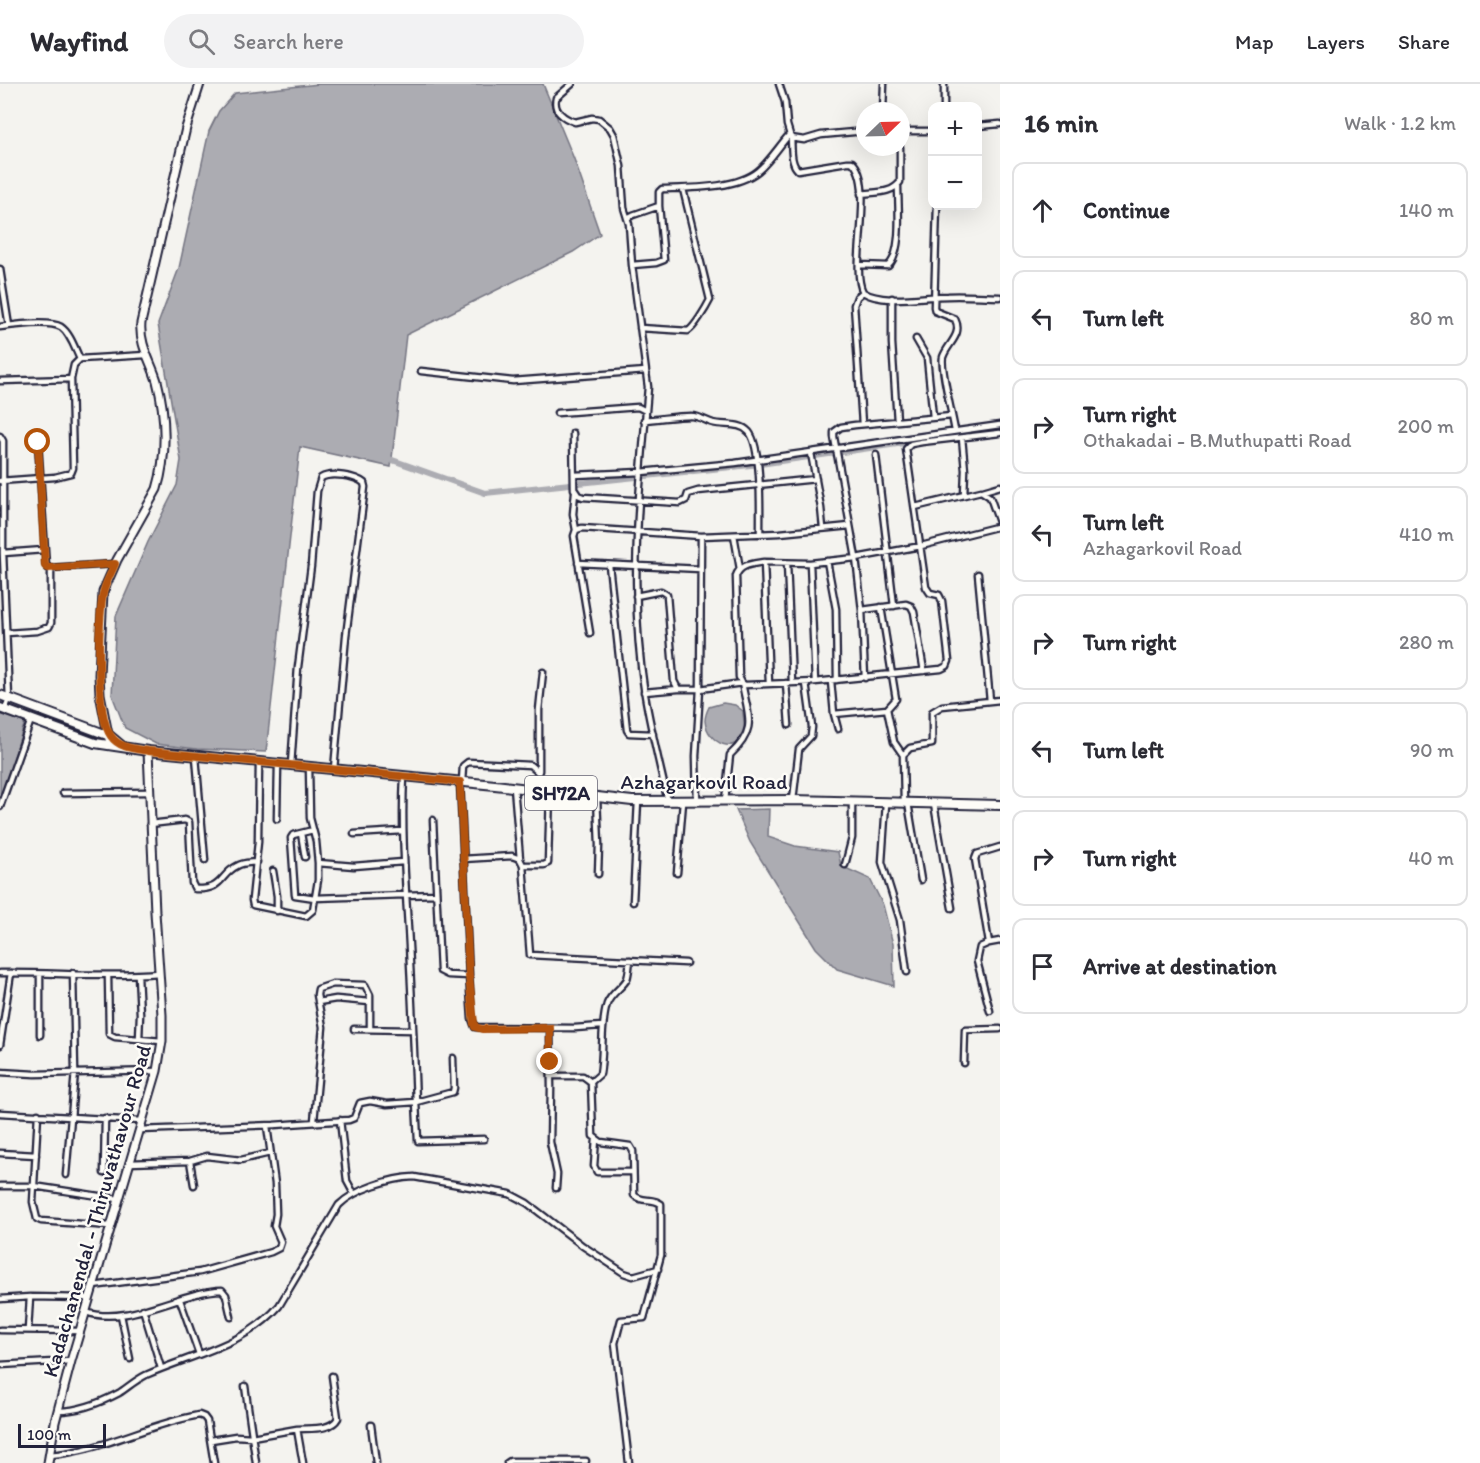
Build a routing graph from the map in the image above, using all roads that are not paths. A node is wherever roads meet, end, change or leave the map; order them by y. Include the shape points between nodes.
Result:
1 (200, 84) edge
2 (572, 84) edge
3 (779, 84) edge
4 (884, 84) edge
5 (944, 84) edge
6 (883, 102) edge
7 (944, 102) edge
8 (998, 124) edge
9 (982, 126) edge
10 (1000, 130) edge
11 (910, 131) edge
12 (928, 131) edge
13 (856, 132) edge
14 (790, 136) junction
15 (900, 156) edge
16 (898, 186) junction
17 (683, 189) junction
18 (861, 194) junction
19 (659, 206) junction
20 (937, 210) edge
21 (627, 218) junction
22 (632, 265) junction
23 (860, 265) junction
24 (0, 269) edge
25 (863, 292) junction
26 (934, 296) junction
27 (1000, 297) edge
28 (892, 298) junction
29 (9, 326) junction
30 (0, 327) edge
31 (640, 328) junction
32 (916, 339) dead end
33 (147, 355) junction
34 (80, 359) junction
35 (421, 371) dead end
36 (646, 371) junction
37 (71, 379) junction
38 (0, 381) edge
39 (646, 411) junction
40 (557, 413) dead end
41 (952, 416) junction
42 (933, 417) junction
43 (644, 420) junction
44 (897, 421) junction
45 (862, 424) junction
46 (1000, 425) edge
47 (955, 431) junction
48 (1000, 432) edge
49 (573, 433) dead end
50 (0, 436) edge
51 (962, 438) junction
52 (38, 442) dead end
53 (837, 452) junction
54 (876, 455) dead end
55 (811, 456) junction
56 (757, 463) junction
57 (641, 473) junction
58 (40, 478) junction
59 (574, 478) junction
60 (816, 479) junction
61 (2, 481) edge
62 (759, 485) junction
63 (1000, 486) edge
64 (575, 491) junction
65 (981, 491) junction
66 (964, 495) junction
67 (639, 500) junction
68 (915, 507) junction
69 (850, 526) junction
70 (1000, 526) edge
71 (823, 528) junction
72 (576, 530) junction
73 (636, 532) junction
74 (760, 534) junction
75 (734, 535) junction
76 (701, 536) junction
77 (921, 546) junction
78 (44, 550) junction
79 (889, 552) junction
80 (3, 553) junction
81 (856, 558) junction
82 (827, 561) junction
83 (764, 562) junction
84 (578, 563) junction
85 (788, 563) junction
86 (810, 563) junction
87 (115, 564) junction
88 (609, 565) junction
89 (635, 566) junction
90 (51, 568) junction
91 (700, 569) junction
92 (740, 569) junction
93 (978, 574) dead end
94 (636, 596) junction
95 (894, 606) junction
96 (881, 607) junction
97 (862, 610) junction
98 (7, 633) junction
99 (590, 633) dead end
100 (924, 671) junction
101 (543, 672) dead end
102 (894, 675) junction
103 (865, 678) junction
104 (831, 681) junction
105 (837, 681) junction
106 (806, 682) junction
107 (815, 682) junction
108 (742, 683) junction
109 (786, 683) junction
110 (792, 683) junction
111 (769, 684) junction
112 (678, 689) junction
113 (700, 689) junction
114 (644, 692) junction
115 (0, 695) edge
116 (9, 699) junction
117 (1000, 700) edge
118 (990, 701) junction
119 (3, 709) edge
120 (887, 709) junction
121 (834, 714) junction
122 (32, 720) junction
123 (789, 725) dead end
124 (838, 729) dead end
125 (653, 734) junction
126 (110, 736) junction
127 (108, 745) junction
128 (123, 747) junction
129 (148, 751) junction
130 (903, 755) junction
131 (196, 757) junction
132 (259, 762) junction
133 (278, 764) junction
134 (291, 765) junction
135 (309, 767) junction
136 (334, 769) junction
137 (538, 772) junction
138 (404, 776) junction
139 (461, 782) junction
140 (514, 788) junction
141 (539, 790) junction
142 (148, 792) junction
143 (550, 792) junction
144 (63, 793) dead end
145 (597, 797) junction
146 (794, 800) junction
147 (638, 801) junction
148 (725, 801) junction
149 (668, 802) junction
150 (683, 802) junction
151 (697, 802) junction
152 (852, 802) junction
153 (886, 802) junction
154 (906, 803) junction
155 (934, 804) junction
156 (1000, 805) edge
157 (0, 807) edge
158 (277, 819) dead end
159 (433, 820) dead end
160 (150, 824) junction
161 (314, 830) junction
162 (402, 831) junction
163 (301, 833) junction
164 (354, 834) dead end
165 (1000, 846) edge
166 (305, 857) dead end
167 (463, 859) junction
168 (520, 859) junction
169 (205, 860) dead end
170 (257, 862) junction
171 (404, 862) junction
172 (318, 863) junction
173 (523, 865) junction
174 (845, 865) dead end
175 (273, 871) dead end
176 (677, 873) dead end
177 (598, 874) dead end
178 (921, 880) dead end
179 (435, 894) junction
180 (406, 895) junction
181 (315, 898) junction
182 (633, 902) dead end
183 (952, 908) dead end
184 (277, 911) junction
185 (1000, 941) edge
186 (989, 943) junction
187 (630, 960) junction
188 (686, 963) dead end
189 (907, 972) dead end
190 (0, 973) edge
191 (11, 973) junction
192 (73, 973) junction
193 (159, 973) junction
194 (40, 974) junction
195 (138, 975) junction
196 (108, 976) junction
197 (469, 976) junction
198 (318, 1002) junction
199 (370, 1002) junction
200 (990, 1011) dead end
201 (602, 1026) junction
202 (550, 1028) junction
203 (354, 1029) dead end
204 (370, 1029) junction
205 (1000, 1029) edge
206 (413, 1030) junction
207 (40, 1035) dead end
208 (139, 1039) junction
209 (162, 1041) junction
210 (0, 1044) edge
211 (453, 1058) dead end
212 (964, 1063) dead end
213 (157, 1071) junction
214 (0, 1072) edge
215 (75, 1072) junction
216 (551, 1076) junction
217 (591, 1082) junction
218 (416, 1102) junction
219 (0, 1113) edge
220 (38, 1114) junction
221 (72, 1116) junction
222 (105, 1118) junction
223 (141, 1120) junction
224 (340, 1120) junction
225 (314, 1121) junction
226 (267, 1126) junction
227 (139, 1130) junction
228 (484, 1139) dead end
229 (596, 1139) junction
230 (0, 1153) edge
231 (270, 1153) junction
232 (36, 1155) junction
233 (190, 1161) junction
234 (129, 1163) junction
235 (633, 1172) junction
236 (104, 1173) dead end
237 (66, 1175) dead end
238 (194, 1185) dead end
239 (0, 1186) edge
240 (34, 1186) junction
241 (556, 1188) dead end
242 (354, 1194) junction
243 (118, 1199) junction
244 (110, 1226) junction
245 (658, 1271) junction
246 (93, 1286) junction
247 (30, 1297) junction
248 (89, 1298) junction
249 (0, 1299) edge
250 (180, 1300) junction
251 (143, 1309) junction
252 (86, 1312) junction
253 (121, 1315) junction
254 (231, 1317) dead end
255 (0, 1330) edge
256 (28, 1330) junction
257 (80, 1331) junction
258 (199, 1354) junction
259 (130, 1359) dead end
260 (71, 1361) junction
261 (0, 1365) edge
262 (161, 1368) junction
263 (332, 1376) dead end
264 (245, 1386) dead end
265 (58, 1411) junction
266 (371, 1425) dead end
267 (297, 1429) junction
268 (252, 1437) junction
269 (211, 1440) junction
270 (49, 1459) edge
271 (586, 1461) dead end
272 (537, 1462) edge
273 (214, 1463) edge
274 (256, 1463) edge
275 (303, 1463) edge
276 (376, 1463) edge
277 (507, 1463) edge
278 (629, 1463) edge

1 - 33 main road via 144,307 140,332
2 - 21 street via 556,98 555,107 572,121 599,119 610,128 621,166
3 - 14 street
4 - 6 street
5 - 7 street
8 - 9 street
8 - 10 street
11 - 12 street
13 - 14 street via 804,140
14 - 17 street via 752,175 716,186
14 - 18 street via 795,168 852,162 858,169
15 - 16 street
16 - 18 street
16 - 23 street via 895,258 888,266
17 - 19 street via 660,190
17 - 31 street via 710,300 688,331
18 - 23 street
19 - 21 street
19 - 22 street via 664,260
20 - 26 street
21 - 22 street
22 - 31 street
23 - 25 street
24 - 29 street
25 - 28 street
25 - 45 street via 854,305
26 - 27 street
26 - 28 street
26 - 41 street via 935,311 958,324 943,360
28 - 44 street
29 - 30 street
29 - 34 street via 53,324 62,328
31 - 36 street
32 - 42 street via 927,358
33 - 34 street
33 - 87 main road via 162,414 161,474 157,489
34 - 37 street
35 - 36 street via 513,381
36 - 39 street
37 - 38 street
37 - 58 street via 73,468 66,476
39 - 40 street via 638,407
39 - 43 street
41 - 42 street
41 - 47 street
42 - 44 street
43 - 56 street via 691,416 742,427 752,437
43 - 57 street
44 - 45 street
45 - 53 street via 837,429
46 - 47 street
47 - 53 street
48 - 51 street
49 - 59 street
50 - 61 street
51 - 66 street
51 - 68 street via 908,446
52 - 58 street
53 - 55 street
53 - 69 street
54 - 79 street
55 - 56 street
55 - 60 street
56 - 57 street
56 - 62 street
57 - 59 street
57 - 67 street
58 - 61 street
58 - 78 street
59 - 64 street
60 - 62 street
60 - 71 street
61 - 80 street
62 - 67 street via 692,492 680,503
62 - 74 street
63 - 65 street
64 - 67 street via 583,497
64 - 72 street
65 - 66 street
65 - 70 street via 990,497
66 - 68 street
67 - 73 street
68 - 77 street
69 - 71 street
69 - 81 street
70 - 77 street
71 - 74 street
72 - 73 street
72 - 84 street
73 - 76 street
73 - 89 street
74 - 75 street
75 - 76 street
75 - 92 street
76 - 91 street
77 - 79 street
77 - 100 street via 926,587 942,601 949,661 941,669
78 - 80 street
78 - 90 street via 45,566
79 - 81 street
79 - 95 street
80 - 98 street
81 - 82 street
81 - 97 street
82 - 86 street
82 - 105 street via 836,609
83 - 85 street
83 - 92 street
83 - 111 street
84 - 88 street
84 - 99 street
85 - 86 street
85 - 110 street
86 - 107 street
87 - 90 street
87 - 126 main road via 103,592 100,626 100,694
88 - 89 street
88 - 125 street via 627,730
89 - 91 street
89 - 94 street
90 - 98 street via 49,627
91 - 113 street
92 - 108 street via 736,576
93 - 118 street
94 - 112 street via 661,591 667,595 674,681
94 - 114 street
95 - 96 street
95 - 100 street via 906,604 914,612
96 - 97 street
96 - 102 street
97 - 103 street
98 - 116 street
100 - 102 street
101 - 137 street
102 - 103 street
102 - 120 street via 896,699
103 - 105 street
104 - 105 street
104 - 107 street
104 - 121 street
106 - 107 street
106 - 110 street
106 - 146 street via 812,727 811,736 799,749
108 - 111 street
108 - 113 street
108 - 148 street via 750,726 740,746 730,755
109 - 110 street
109 - 111 street
109 - 123 street
112 - 113 street
112 - 114 street
113 - 151 street
114 - 125 street
115 - 116 main road
116 - 119 street
116 - 126 main road
117 - 118 street
118 - 130 street via 935,708 930,715 932,744 910,748
119 - 122 main road, Azhagarkovil Road / SH72A
120 - 121 street
120 - 130 street via 894,742
121 - 124 street
122 - 127 main road, Azhagarkovil Road / SH72A
122 - 157 street
125 - 149 street
126 - 127 main road
126 - 128 main road
127 - 128 main road, Azhagarkovil Road / SH72A
128 - 129 main road, Azhagarkovil Road / SH72A
129 - 131 main road, Azhagarkovil Road / SH72A
129 - 142 main road, Kadachanendal - Thiruvathavour Road
130 - 154 street
131 - 132 main road, Azhagarkovil Road / SH72A
131 - 169 street
132 - 133 main road, Azhagarkovil Road / SH72A
132 - 170 street
133 - 134 main road, Azhagarkovil Road / SH72A
133 - 158 street
134 - 135 main road, Azhagarkovil Road / SH72A
134 - 136 street via 317,491 321,478 330,475 358,478 365,487
135 - 136 main road, Azhagarkovil Road / SH72A
135 - 161 street via 310,818
136 - 138 main road, Azhagarkovil Road / SH72A
137 - 139 street via 530,765 468,762 463,766
137 - 141 street
138 - 139 main road, Azhagarkovil Road / SH72A
138 - 162 street
139 - 140 main road, Azhagarkovil Road / SH72A
139 - 167 street
140 - 141 main road, Azhagarkovil Road / SH72A
140 - 168 street
141 - 143 main road, Azhagarkovil Road / SH72A
142 - 144 street
142 - 160 main road, Kadachanendal - Thiruvathavour Road
143 - 145 main road, Azhagarkovil Road / SH72A
143 - 173 street via 548,863
145 - 147 main road, Azhagarkovil Road / SH72A
145 - 177 street
146 - 148 main road, Azhagarkovil Road / SH72A
146 - 152 main road, Azhagarkovil Road / SH72A
147 - 149 main road, Azhagarkovil Road / SH72A
147 - 182 street
148 - 151 main road, Azhagarkovil Road / SH72A
149 - 150 main road, Azhagarkovil Road / SH72A
150 - 151 main road, Azhagarkovil Road / SH72A
150 - 176 street
152 - 153 main road, Azhagarkovil Road / SH72A
152 - 174 street via 852,838
153 - 154 main road, Azhagarkovil Road / SH72A
153 - 189 street via 882,862 900,920
154 - 155 main road, Azhagarkovil Road / SH72A
154 - 178 street
155 - 156 main road, Azhagarkovil Road / SH72A
155 - 183 street
159 - 179 street
160 - 170 street via 189,822 195,889 216,885 234,867
160 - 193 main road, Kadachanendal - Thiruvathavour Road
161 - 163 street
161 - 172 street
162 - 164 street
162 - 171 street
163 - 166 street
163 - 181 street via 291,838 294,894
165 - 186 street via 977,854 975,859
167 - 168 street
167 - 197 street
168 - 173 street
170 - 184 street via 253,905
171 - 172 street via 354,866
171 - 180 street
172 - 181 street
173 - 187 street via 530,955
175 - 184 street
179 - 180 street
179 - 197 street via 440,971
180 - 181 street
180 - 206 street
181 - 184 street via 309,915
185 - 186 street
186 - 200 street via 980,947 976,961
187 - 188 street
187 - 201 street via 626,981 612,994
190 - 191 street
191 - 194 street
191 - 210 street
192 - 194 street
192 - 196 street
192 - 215 street
193 - 195 street
193 - 209 main road, Kadachanendal - Thiruvathavour Road
194 - 207 street
195 - 196 street
195 - 208 street
196 - 208 street via 109,1034
197 - 202 street via 475,1027
198 - 199 street
198 - 199 street via 318,989 333,984 365,985
198 - 225 street via 323,1027
199 - 204 street
201 - 202 street
201 - 217 street via 601,1067 598,1077
202 - 216 street
203 - 204 street
204 - 206 street
205 - 212 street via 965,1030
206 - 218 street
208 - 209 street
209 - 213 main road, Kadachanendal - Thiruvathavour Road
211 - 218 street via 453,1092
213 - 215 street
213 - 223 main road, Kadachanendal - Thiruvathavour Road
214 - 215 street
215 - 221 street
216 - 217 street via 583,1076
216 - 241 street via 550,1142
217 - 229 street
218 - 224 street via 360,1103 354,1118
218 - 228 street via 418,1141
219 - 220 street
220 - 221 street
220 - 232 street
221 - 222 street
221 - 237 street
222 - 223 street
222 - 236 street
223 - 227 main road, Kadachanendal - Thiruvathavour Road
224 - 225 street
224 - 242 street via 347,1181
225 - 226 street
226 - 227 street
226 - 231 street
227 - 234 main road, Kadachanendal - Thiruvathavour Road
229 - 235 street via 630,1146
229 - 235 street via 597,1172
230 - 232 street
231 - 233 street via 241,1160 207,1156
231 - 246 street via 275,1184 274,1226 281,1242 276,1250 200,1272
232 - 240 street
233 - 234 street
233 - 238 street
234 - 243 main road, Kadachanendal - Thiruvathavour Road
235 - 245 street via 636,1198 661,1204 662,1255
239 - 240 street
240 - 243 street
240 - 244 street via 35,1215 41,1221
242 - 245 street via 398,1177 414,1177 510,1194 624,1273 633,1276
242 - 258 street via 339,1205 269,1318 228,1343
243 - 244 main road, Kadachanendal - Thiruvathavour Road
244 - 246 main road, Kadachanendal - Thiruvathavour Road
245 - 278 street via 644,1318 621,1320 615,1343
246 - 248 main road, Kadachanendal - Thiruvathavour Road
247 - 248 street
247 - 249 street
247 - 256 street
248 - 252 main road, Kadachanendal - Thiruvathavour Road
250 - 251 street
250 - 254 street via 222,1290
250 - 258 street
251 - 253 street
251 - 262 street
252 - 253 street
252 - 257 main road, Kadachanendal - Thiruvathavour Road
253 - 259 street
255 - 256 street
256 - 257 street
257 - 260 main road, Kadachanendal - Thiruvathavour Road
258 - 262 street
260 - 261 street
260 - 265 main road, Kadachanendal - Thiruvathavour Road
262 - 265 street via 104,1400 77,1410
263 - 267 street via 336,1423
264 - 268 street
265 - 270 main road, Kadachanendal - Thiruvathavour Road
266 - 276 street
267 - 268 street
267 - 275 street
268 - 269 street
268 - 274 street
269 - 270 street via 207,1421 199,1415
269 - 273 street
271 - 272 street
272 - 277 street

